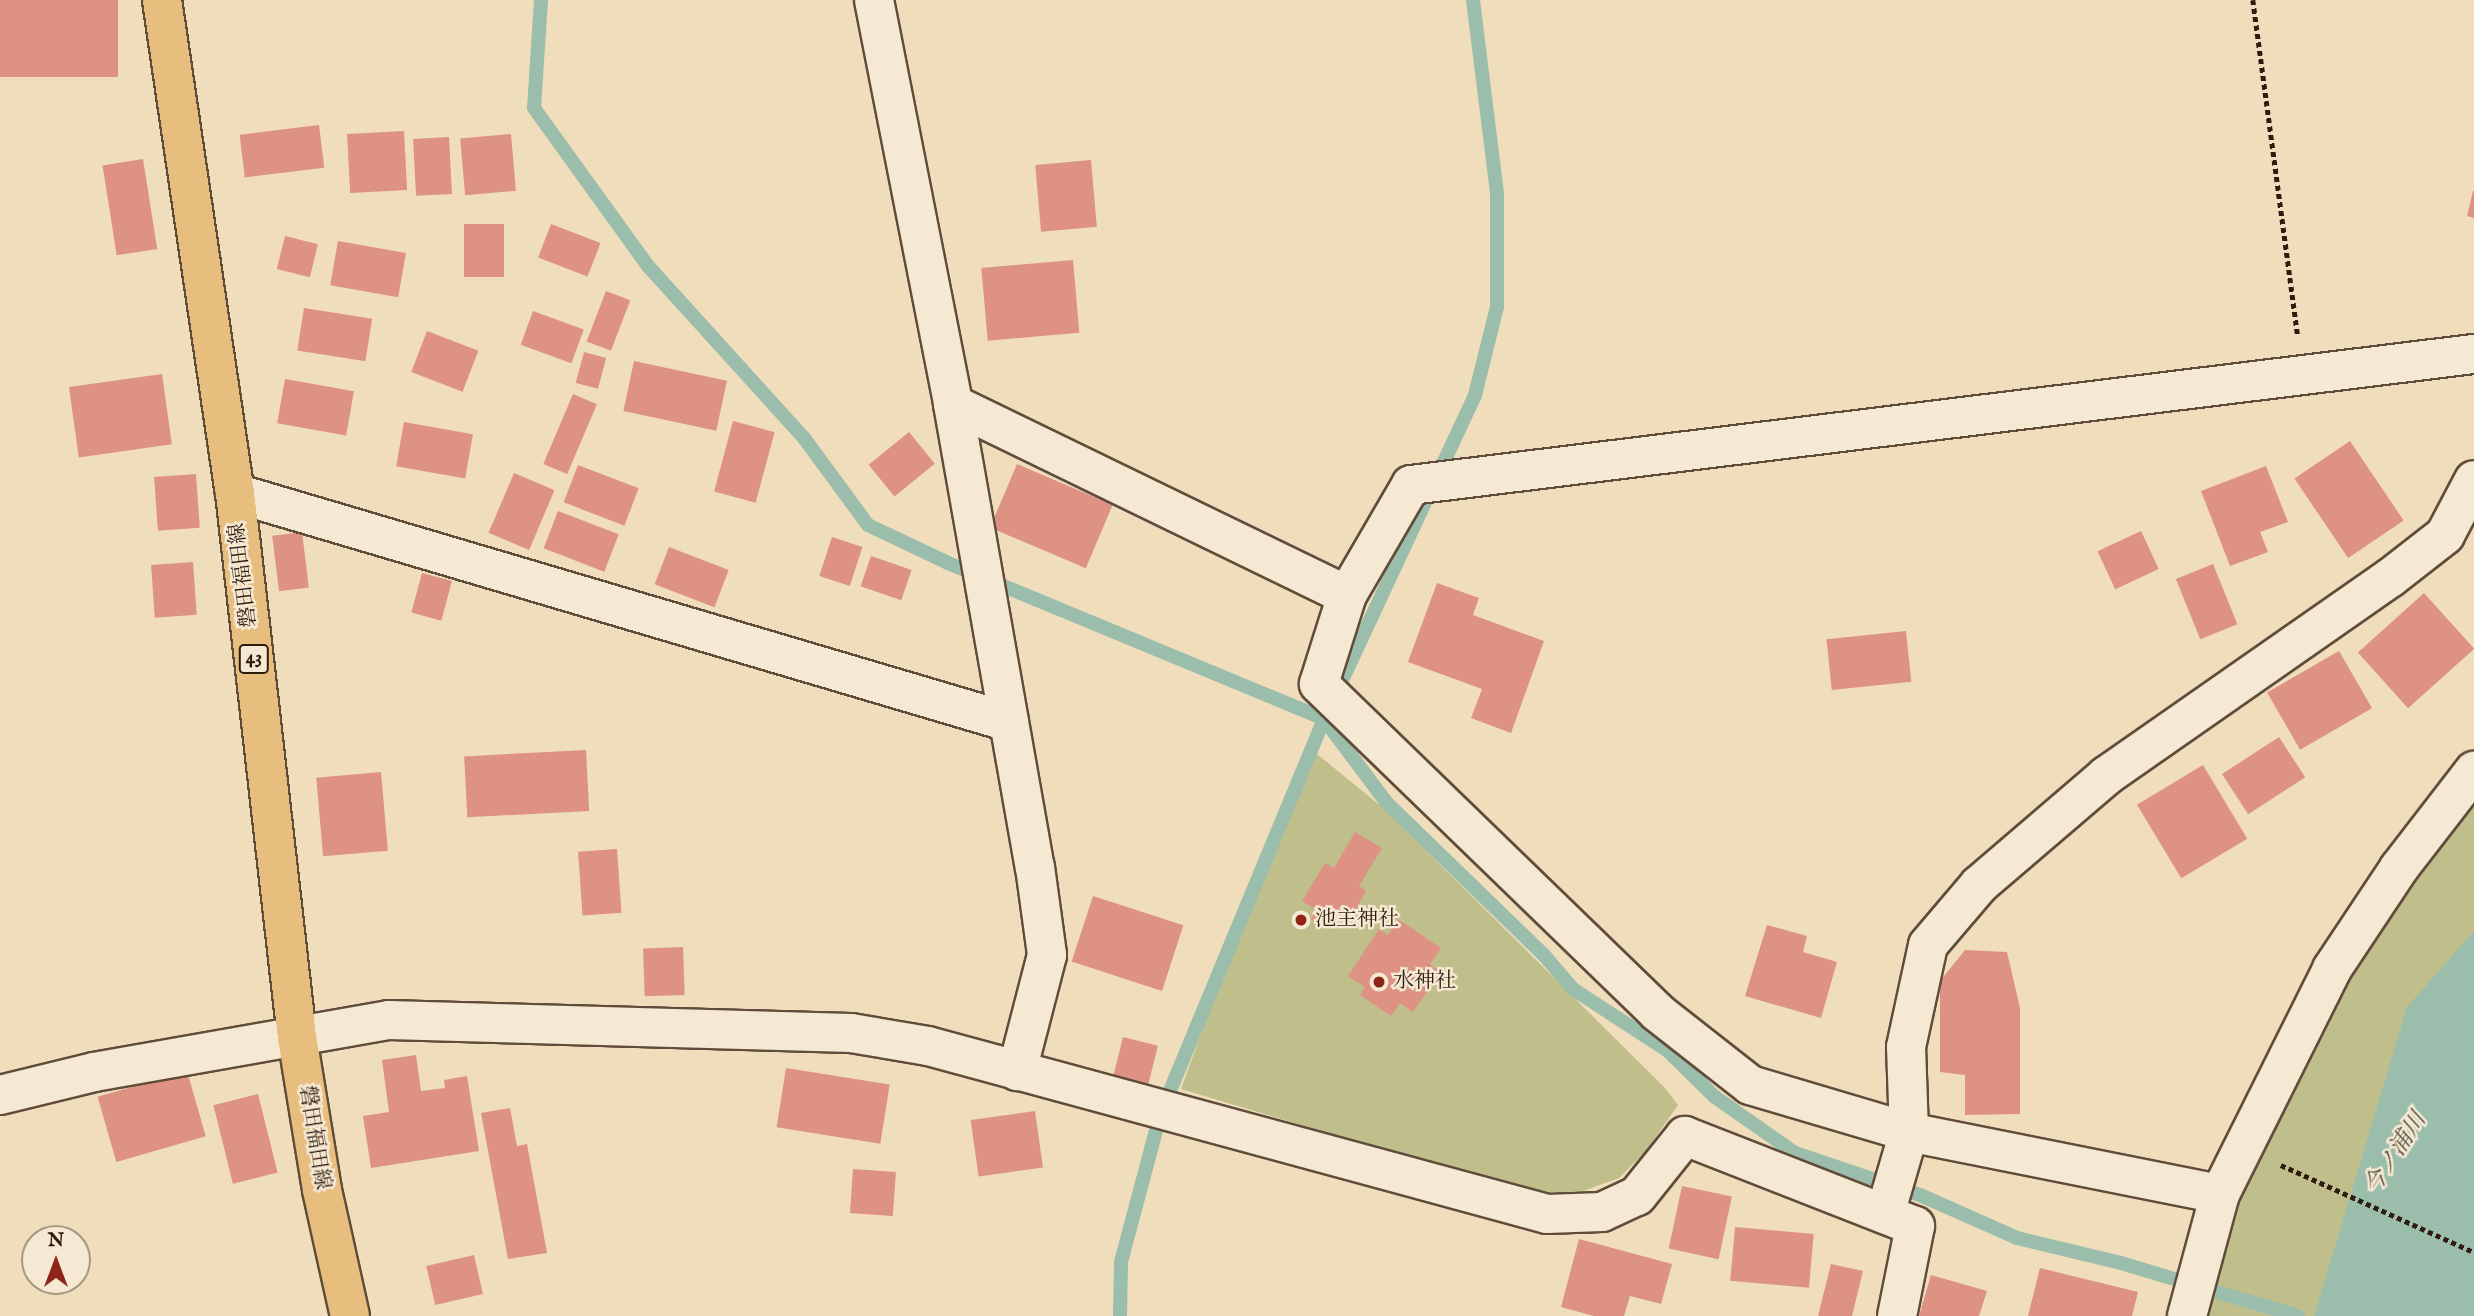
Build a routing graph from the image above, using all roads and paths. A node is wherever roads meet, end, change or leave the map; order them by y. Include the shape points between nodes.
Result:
1 (162, 0) edge
2 (874, 0) edge
3 (2253, 0) edge
4 (2474, 354) edge
5 (2303, 375) junction
6 (953, 404) junction
7 (2474, 480) edge
8 (235, 493) junction
9 (1347, 595) junction
10 (1009, 722) junction
11 (2474, 771) edge
12 (298, 1037) junction
13 (1017, 1071) junction
14 (0, 1096) edge
15 (1909, 1132) junction
16 (2242, 1147) junction
17 (2220, 1194) junction
18 (1885, 1214) junction
19 (2474, 1252) edge
20 (350, 1316) edge
21 (1897, 1316) edge
22 (2188, 1316) edge

1 - 8 main road, 磐田福田線 / 43
2 - 6 street
3 - 5 path
4 - 5 street
5 - 9 street via 1411,485
6 - 9 street
6 - 10 street
7 - 15 street via 2445,535 2106,776 1979,885 1928,945 1906,1047
8 - 10 street
8 - 12 main road, 磐田福田線 / 43
9 - 15 street via 1319,684 1657,1012 1750,1085
10 - 13 street via 1047,956
11 - 16 street via 2399,868 2332,969
12 - 13 street via 389,1020 851,1033 928,1046
12 - 14 street via 94,1072
12 - 20 main road, 磐田福田線 / 43 via 322,1190
13 - 18 street via 1547,1214 1601,1212 1637,1196 1685,1136
15 - 17 street
15 - 18 street
16 - 17 street
16 - 19 path
17 - 22 street
18 - 21 street via 1915,1226

